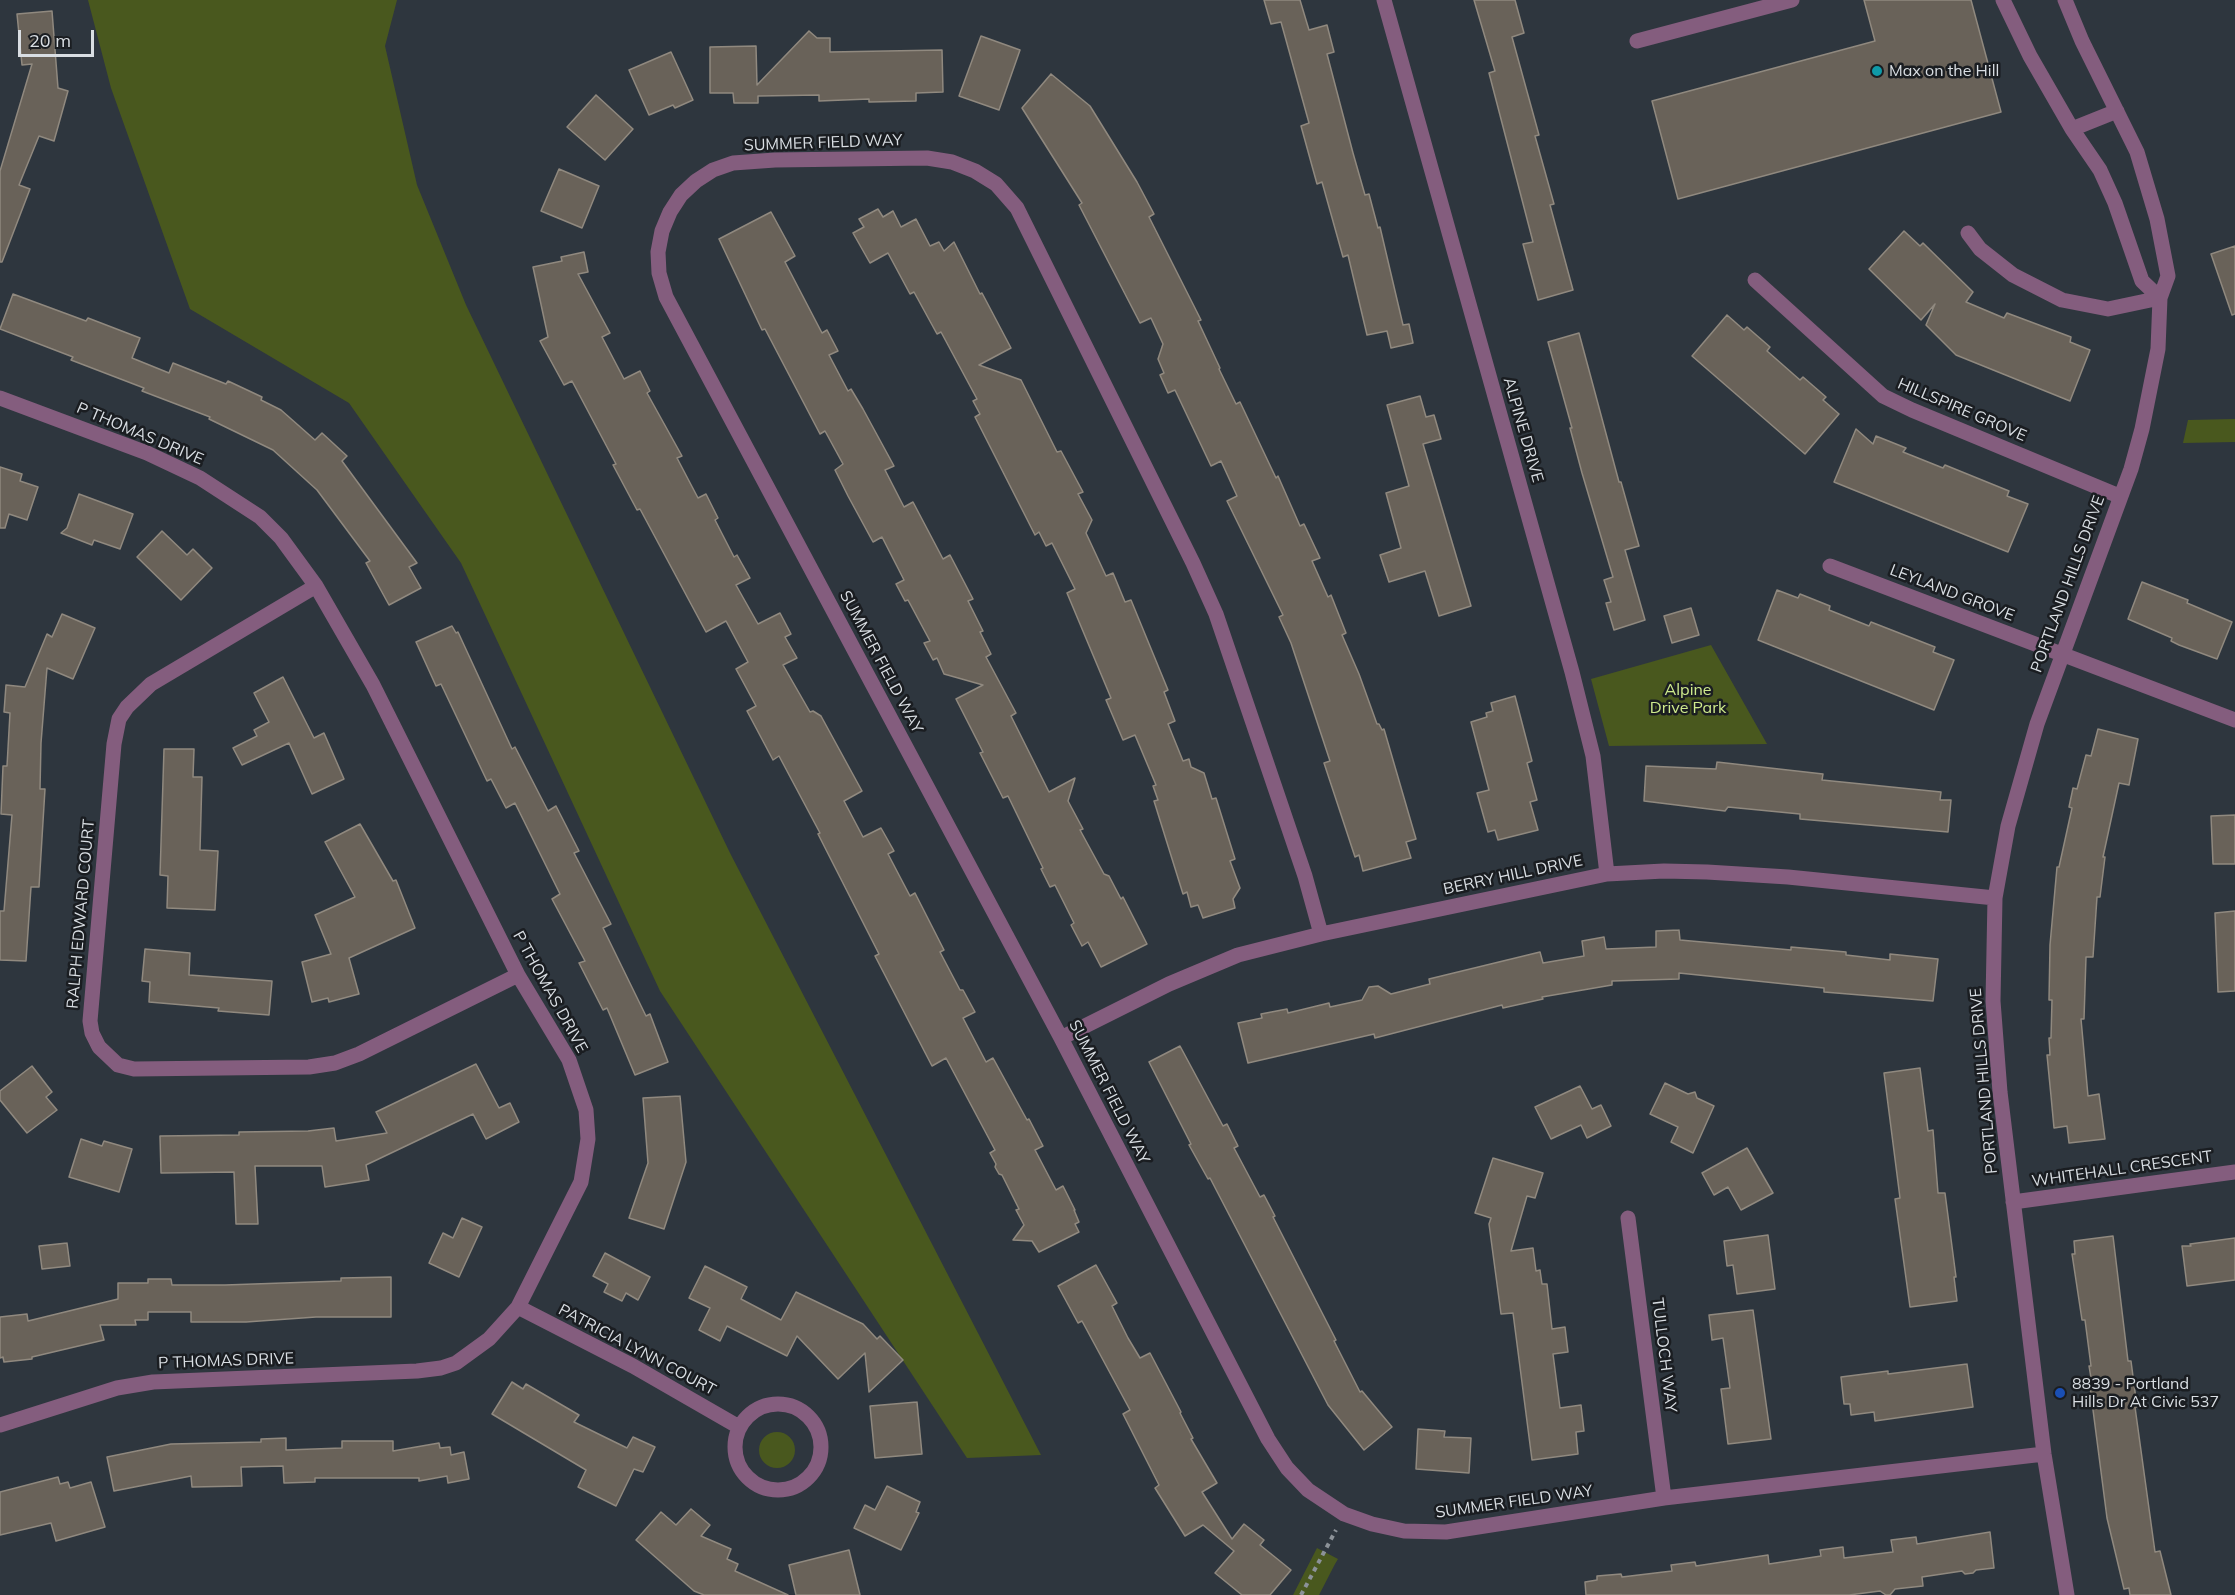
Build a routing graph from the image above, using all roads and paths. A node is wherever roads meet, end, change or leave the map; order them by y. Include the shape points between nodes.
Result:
1 (1384, 0) edge
2 (1792, 0) edge
3 (2002, 0) edge
4 (2066, 0) edge
5 (1637, 41) dead end
6 (2117, 111) junction
7 (2072, 129) junction
8 (1968, 233) dead end
9 (1755, 280) dead end
10 (2160, 298) junction
11 (0, 398) edge
12 (2119, 496) junction
13 (1830, 566) dead end
14 (316, 586) junction
15 (2062, 653) junction
16 (2235, 720) edge
17 (1607, 874) junction
18 (1995, 898) junction
19 (1321, 934) junction
20 (518, 975) junction
21 (1061, 1038) junction
22 (2235, 1172) edge
23 (2013, 1202) junction
24 (1628, 1218) dead end
25 (518, 1307) junction
26 (0, 1425) edge
27 (739, 1426) junction
28 (2044, 1454) junction
29 (1664, 1497) junction
30 (1344, 1515) junction
31 (1301, 1595) edge
32 (2067, 1595) edge

1 - 17 street, ALPINE DRIVE via 1591,746
2 - 5 street
3 - 7 street
4 - 6 street, PORTLAND HILLS DRIVE
6 - 7 street
6 - 10 street, PORTLAND HILLS DRIVE via 2137,152 2157,219 2168,276
7 - 10 street via 2100,170 2142,281
8 - 10 street via 1980,249 2013,275 2062,300 2108,309
9 - 12 street, HILLSPIRE GROVE via 1883,396
10 - 12 street, PORTLAND HILLS DRIVE via 2158,349 2151,388 2131,469
11 - 14 street, P THOMAS DRIVE via 147,453 208,483 260,517 281,538
12 - 15 street, PORTLAND HILLS DRIVE
13 - 15 street, LEYLAND GROVE
14 - 20 street, P THOMAS DRIVE via 373,685
14 - 20 street, RALPH EDWARD COURT via 151,684 119,719 90,1021 99,1047 118,1065 134,1068 309,1067 336,1063
15 - 16 street
15 - 18 street, PORTLAND HILLS DRIVE via 2008,826
17 - 18 street, BERRY HILL DRIVE via 1707,872 1788,877
17 - 19 street, BERRY HILL DRIVE
18 - 23 street, PORTLAND HILLS DRIVE via 1993,1001
19 - 21 street, BERRY HILL DRIVE via 1238,955 1169,984
19 - 21 street, SUMMER FIELD WAY via 1216,614 1017,208 996,184 975,171 927,158 775,160 733,163 713,170 681,195 669,212 658,252 666,297
20 - 25 street, P THOMAS DRIVE via 569,1060 586,1110 588,1139 581,1182
21 - 30 street, SUMMER FIELD WAY via 1268,1439 1308,1490
22 - 23 street, WHITEHALL CRESCENT
23 - 28 street, PORTLAND HILLS DRIVE
24 - 29 street, TULLOCH WAY
25 - 26 street, P THOMAS DRIVE via 472,1353 441,1368 153,1382 117,1388
25 - 27 street, PATRICIA LYNN COURT
27 - 27 street via 736,1461 745,1476 758,1486 775,1491 791,1489 806,1480 816,1467 821,1450 819,1434 810,1419 797,1409 781,1404 764,1407
28 - 29 street, SUMMER FIELD WAY
28 - 32 street, PORTLAND HILLS DRIVE
29 - 30 street, SUMMER FIELD WAY via 1446,1532 1404,1531
30 - 31 path

